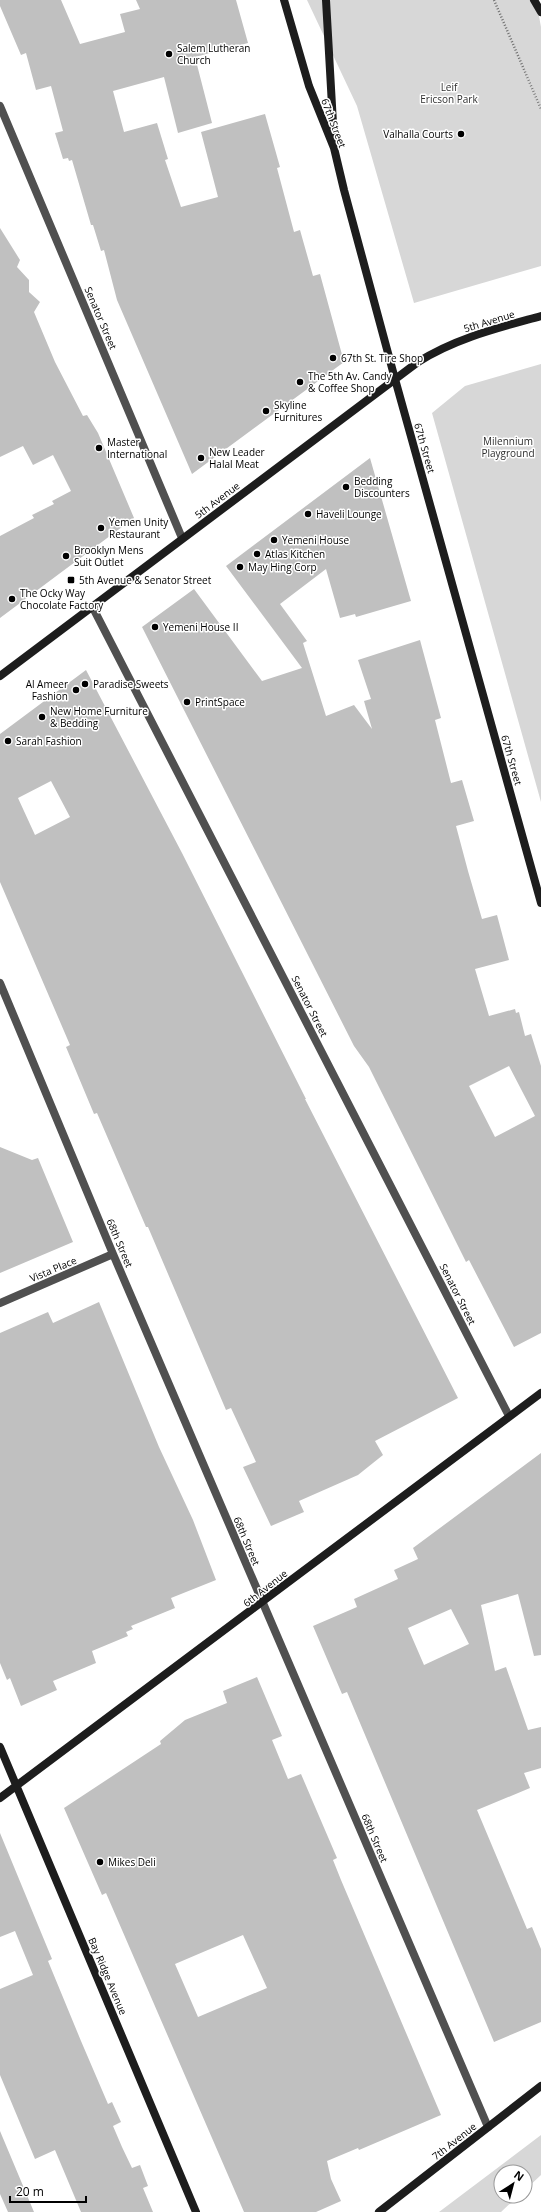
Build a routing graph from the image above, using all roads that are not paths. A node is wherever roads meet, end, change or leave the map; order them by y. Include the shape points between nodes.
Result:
1 (284, 0) edge
2 (326, 0) edge
3 (534, 0) edge
4 (541, 12) edge
5 (0, 106) edge
6 (334, 148) junction
7 (541, 316) edge
8 (395, 379) junction
9 (182, 538) junction
10 (92, 606) junction
11 (0, 676) edge
12 (541, 903) edge
13 (0, 983) edge
14 (113, 1254) junction
15 (0, 1303) edge
16 (541, 1393) edge
17 (509, 1416) junction
18 (263, 1601) junction
19 (0, 1747) edge
20 (16, 1786) junction
21 (0, 1798) edge
22 (541, 2086) edge
23 (488, 2127) junction
24 (196, 2212) edge
25 (379, 2212) edge

1 - 6 street, 67th Street via 309,86
2 - 6 street
3 - 4 street
5 - 9 street, Senator Street
6 - 8 street, 67th Street
7 - 8 street, 5th Avenue via 463,338 436,350
8 - 9 street, 5th Avenue
8 - 12 street, 67th Street
9 - 10 street, 5th Avenue
10 - 11 street, 5th Avenue
10 - 17 street, Senator Street
13 - 14 street, 68th Street
14 - 15 street, Vista Place
14 - 18 street, 68th Street
16 - 17 street, 6th Avenue
17 - 18 street, 6th Avenue
18 - 20 street, 6th Avenue
18 - 23 street, 68th Street
19 - 20 street, Bay Ridge Avenue
20 - 21 street, 6th Avenue
20 - 24 street, Bay Ridge Avenue
22 - 23 street, 7th Avenue
23 - 25 street, 7th Avenue

